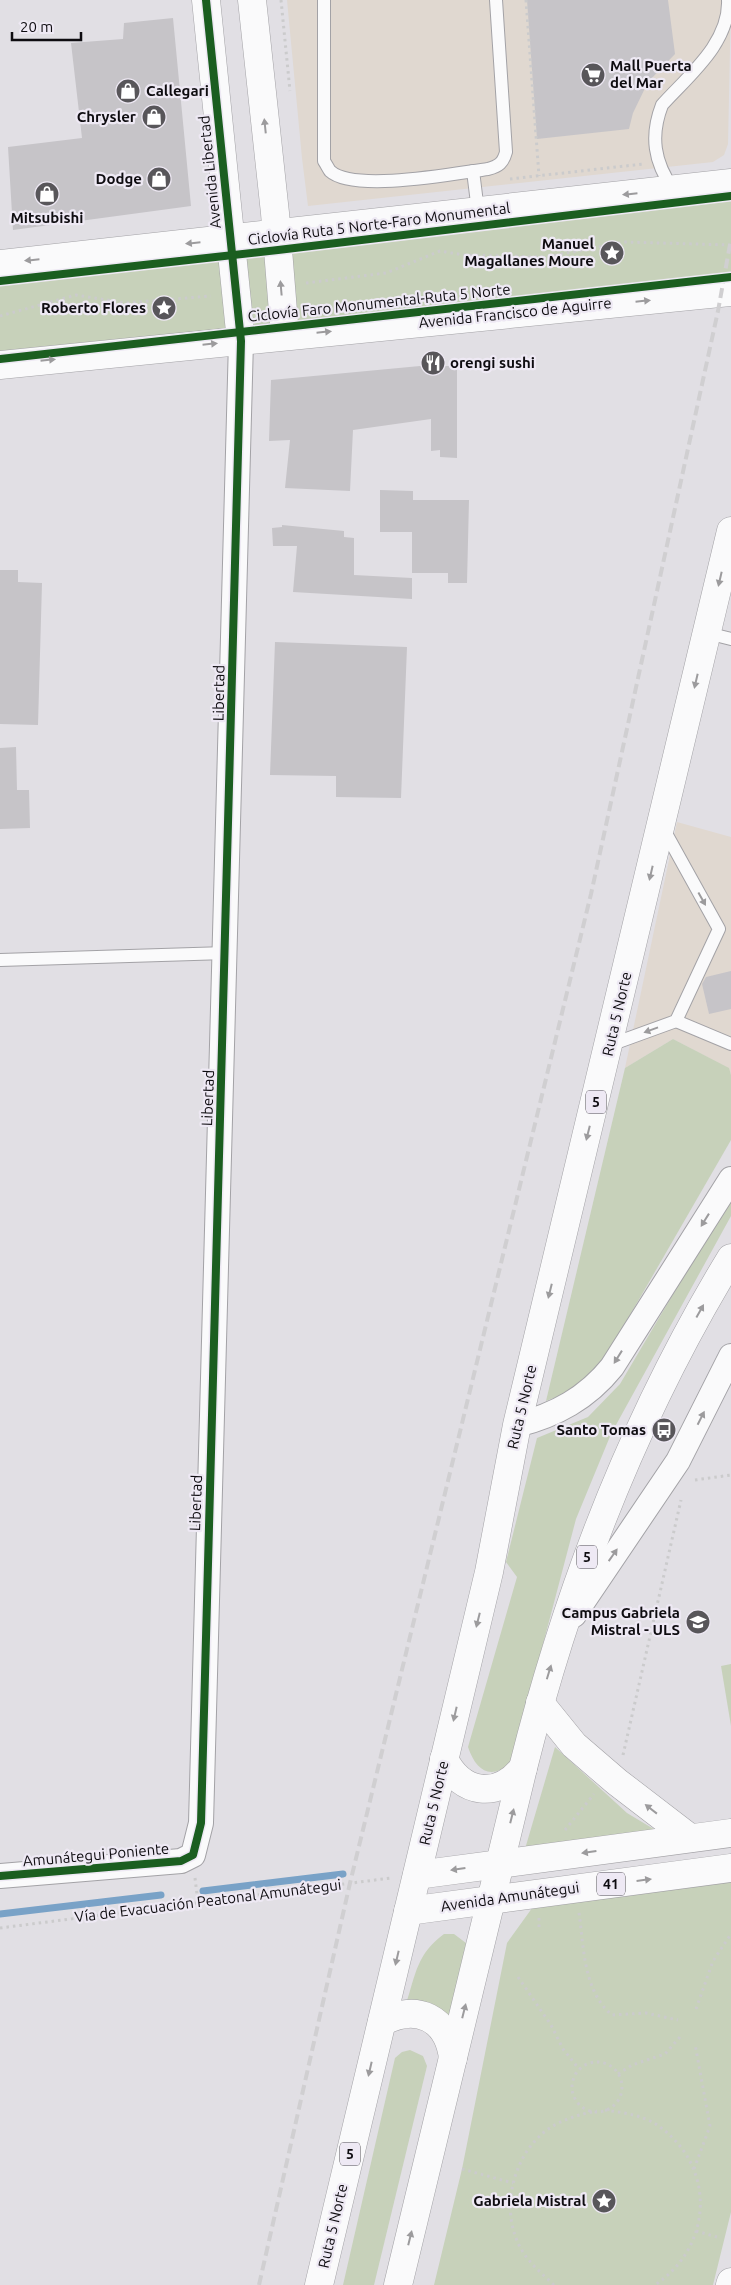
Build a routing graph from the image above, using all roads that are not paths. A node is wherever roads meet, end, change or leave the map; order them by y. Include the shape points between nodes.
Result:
1 (206, 0) edge
2 (252, 0) edge
3 (324, 0) edge
4 (496, 0) edge
5 (728, 0) edge
6 (472, 171) junction
7 (731, 183) edge
8 (673, 189) junction
9 (478, 211) junction
10 (276, 233) junction
11 (231, 238) junction
12 (0, 264) edge
13 (731, 292) edge
14 (285, 336) junction
15 (241, 341) junction
16 (0, 365) edge
17 (731, 531) edge
18 (719, 636) edge
19 (662, 826) junction
20 (725, 930) edge
21 (226, 953) junction
22 (0, 960) edge
23 (676, 1021) junction
24 (731, 1044) edge
25 (610, 1045) junction
26 (731, 1178) edge
27 (731, 1258) edge
28 (731, 1356) edge
29 (517, 1425) junction
30 (559, 1640) junction
31 (540, 1703) junction
32 (444, 1759) junction
33 (523, 1768) junction
34 (731, 1833) edge
35 (690, 1838) junction
36 (193, 1856) joint
37 (500, 1864) junction
38 (731, 1868) edge
39 (417, 1875) junction
40 (0, 1876) edge
41 (491, 1900) junction
42 (408, 1911) junction
43 (382, 2022) junction
44 (453, 2058) junction
45 (319, 2285) edge
46 (398, 2285) edge

1 - 11 main road, Avenida Libertad
10 -> 2 main road
3 - 6 lane via 324,161 330,170 358,180 402,181
4 - 6 lane via 506,152 504,161 497,166
5 - 8 lane via 729,11 719,39 662,105 658,116 655,153
6 - 9 lane
7 - 8 main road
8 -> 9 main road
9 - 10 main road
10 - 11 main road
14 -> 10 main road
11 -> 12 main road
11 - 15 main road, Avenida Libertad
14 -> 13 main road, Avenida Francisco de Aguirre
14 - 15 main road, Avenida Francisco de Aguirre
16 -> 15 main road, Avenida Francisco de Aguirre
15 - 21 street, Libertad
17 -> 18 main road, Ruta 5 Norte / 5
18 -> 19 main road, Ruta 5 Norte / 5
19 -> 20 lane
19 -> 25 main road, Ruta 5 Norte / 5
20 - 23 lane
21 - 22 lane
21 - 36 street, Libertad via 201,1823
23 - 24 lane
23 -> 25 lane
25 -> 29 main road, Ruta 5 Norte / 5
26 -> 29 street via 602,1379 564,1408
30 -> 27 main road, 5 via 593,1539 643,1421 676,1353
30 -> 28 street via 678,1461
29 -> 32 main road, Ruta 5 Norte / 5 via 489,1572
31 -> 30 main road, 5
31 - 33 main road, 5
35 -> 31 main road via 574,1745
32 - 33 main road via 456,1777 481,1788 508,1783
32 - 39 main road, Ruta 5 Norte / 5
37 -> 33 main road, 5
34 - 35 main road, 41
35 -> 37 main road, 41
36 - 40 street, Amunátegui Poniente via 169,1863
37 -> 39 main road, 41
37 - 41 main road, 5
41 -> 38 main road, Avenida Amunátegui / 41
39 - 42 main road, Ruta 5 Norte / 5
41 - 42 main road, Avenida Amunátegui / 41
44 -> 41 main road, 5
42 -> 43 main road, Ruta 5 Norte / 5
43 - 44 main road via 411,2013 430,2019 447,2036
43 -> 45 main road, Ruta 5 Norte / 5
46 -> 44 main road, 5

